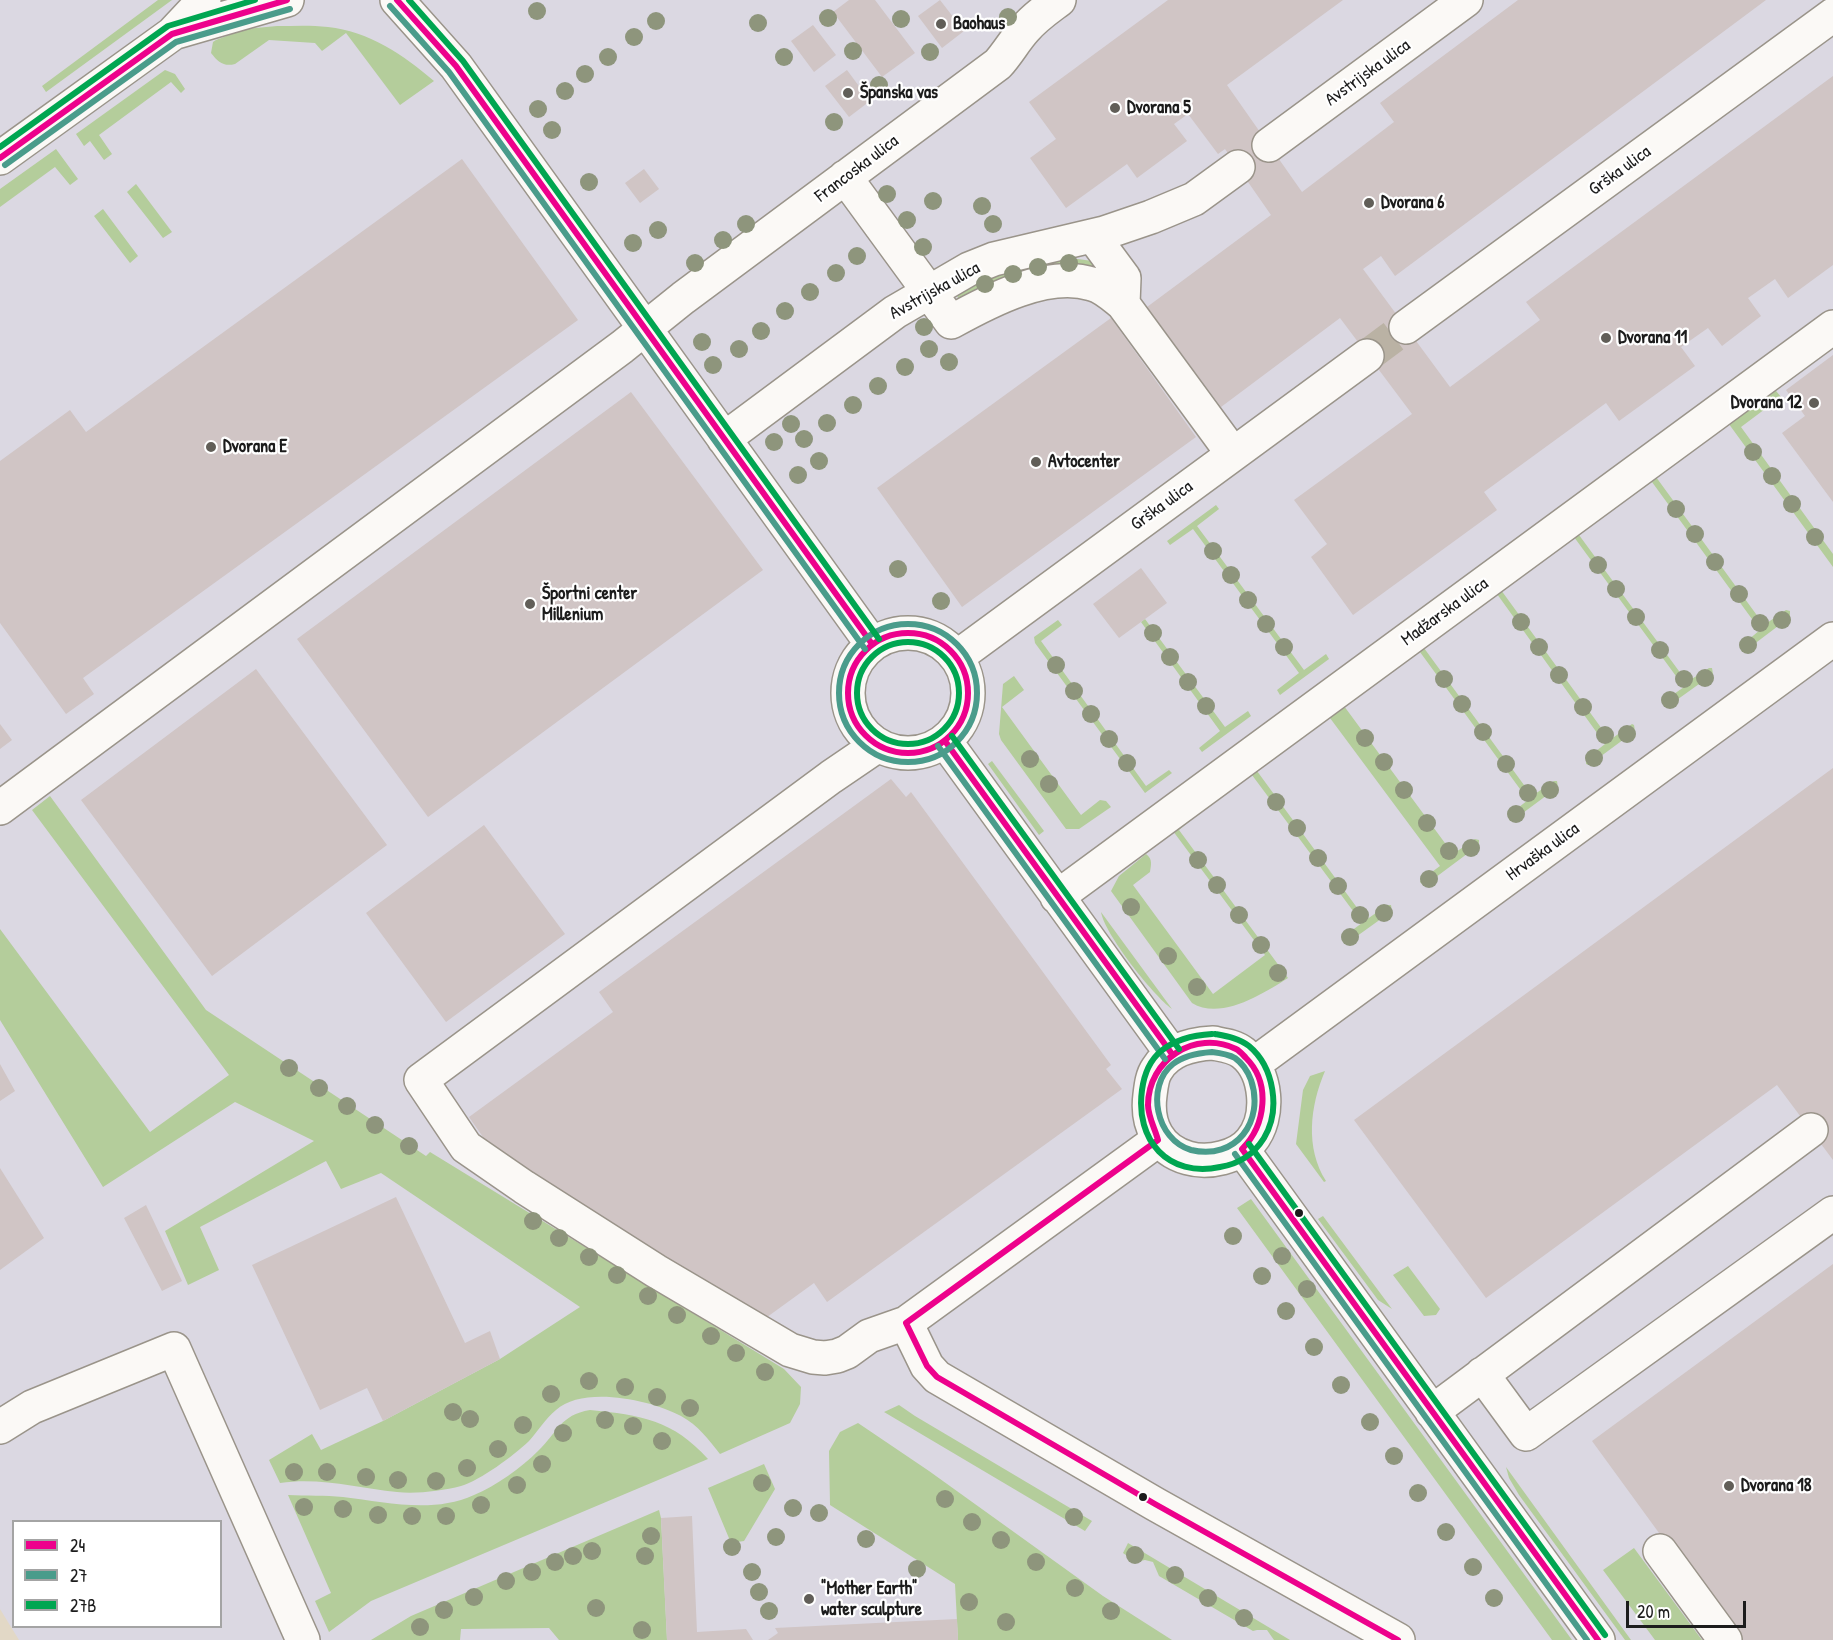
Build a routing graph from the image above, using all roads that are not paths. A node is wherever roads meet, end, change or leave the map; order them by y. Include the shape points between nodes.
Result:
1 (204, 0) edge
2 (287, 0) edge
3 (397, 0) edge
4 (1059, 0) edge
5 (1466, 0) edge
6 (1833, 15) edge
7 (172, 34) junction
8 (1269, 145) dead end
9 (0, 158) edge
10 (1238, 167) dead end
11 (845, 177) junction
12 (1093, 236) junction
13 (928, 292) junction
14 (1123, 304) junction
15 (1406, 327) tunnel mouth
16 (1833, 327) edge
17 (644, 328) junction
18 (1367, 356) tunnel mouth
19 (724, 439) junction
20 (1233, 454) junction
21 (1833, 639) edge
22 (872, 644) junction
23 (957, 657) junction
24 (945, 741) junction
25 (878, 745) junction
26 (0, 808) edge
27 (1057, 897) junction
28 (1172, 1054) junction
29 (1254, 1065) junction
30 (1811, 1130) dead end
31 (1158, 1140) junction
32 (1242, 1149) junction
33 (1833, 1213) edge
34 (906, 1323) junction
35 (1482, 1374) junction
36 (1432, 1412) junction
37 (0, 1426) edge
38 (1660, 1551) dead end
39 (303, 1640) edge
40 (1398, 1640) edge
41 (1598, 1640) edge
42 (1725, 1640) edge

1 - 7 street
2 - 7 street
3 - 17 street via 456,66
4 - 11 street, Francoska ulica via 1023,30 998,64
5 - 8 street, Avstrijska ulica
6 - 15 street, Grška ulica
7 - 9 street
10 - 12 street, Avstrijska ulica via 1194,199
11 - 13 street
11 - 17 street, Francoska ulica
12 - 13 street, Avstrijska ulica via 994,259
12 - 14 street via 1124,278
13 - 14 street via 951,322 1017,290 1047,283 1091,283
13 - 19 street, Avstrijska ulica via 895,312
14 - 20 street
16 - 27 street, Madžarska ulica
17 - 19 street
17 - 26 street, Francoska ulica
18 - 20 street, Grška ulica
19 - 22 street
20 - 23 street, Grška ulica
21 - 29 street, Hrvaška ulica
22 - 23 street via 896,633 912,632 943,642
22 - 25 street via 855,664 849,700 864,734
23 - 24 street via 969,686 968,704 958,727
24 - 25 street via 917,753 897,752
24 - 27 street
25 - 34 street via 421,1080 466,1147 656,1271 790,1350 813,1357 837,1356 869,1336
27 - 28 street
28 - 29 street via 1191,1045 1213,1043 1242,1052
28 - 31 street via 1157,1069 1151,1086 1150,1123
29 - 32 street via 1262,1084 1263,1106 1252,1140
30 - 35 street
31 - 32 street via 1189,1159 1223,1158
31 - 34 street
32 - 36 street
33 - 35 street via 1526,1434
34 - 40 street via 927,1366 937,1377
35 - 36 street
36 - 41 street
37 - 39 street via 32,1407 174,1349
38 - 42 street

